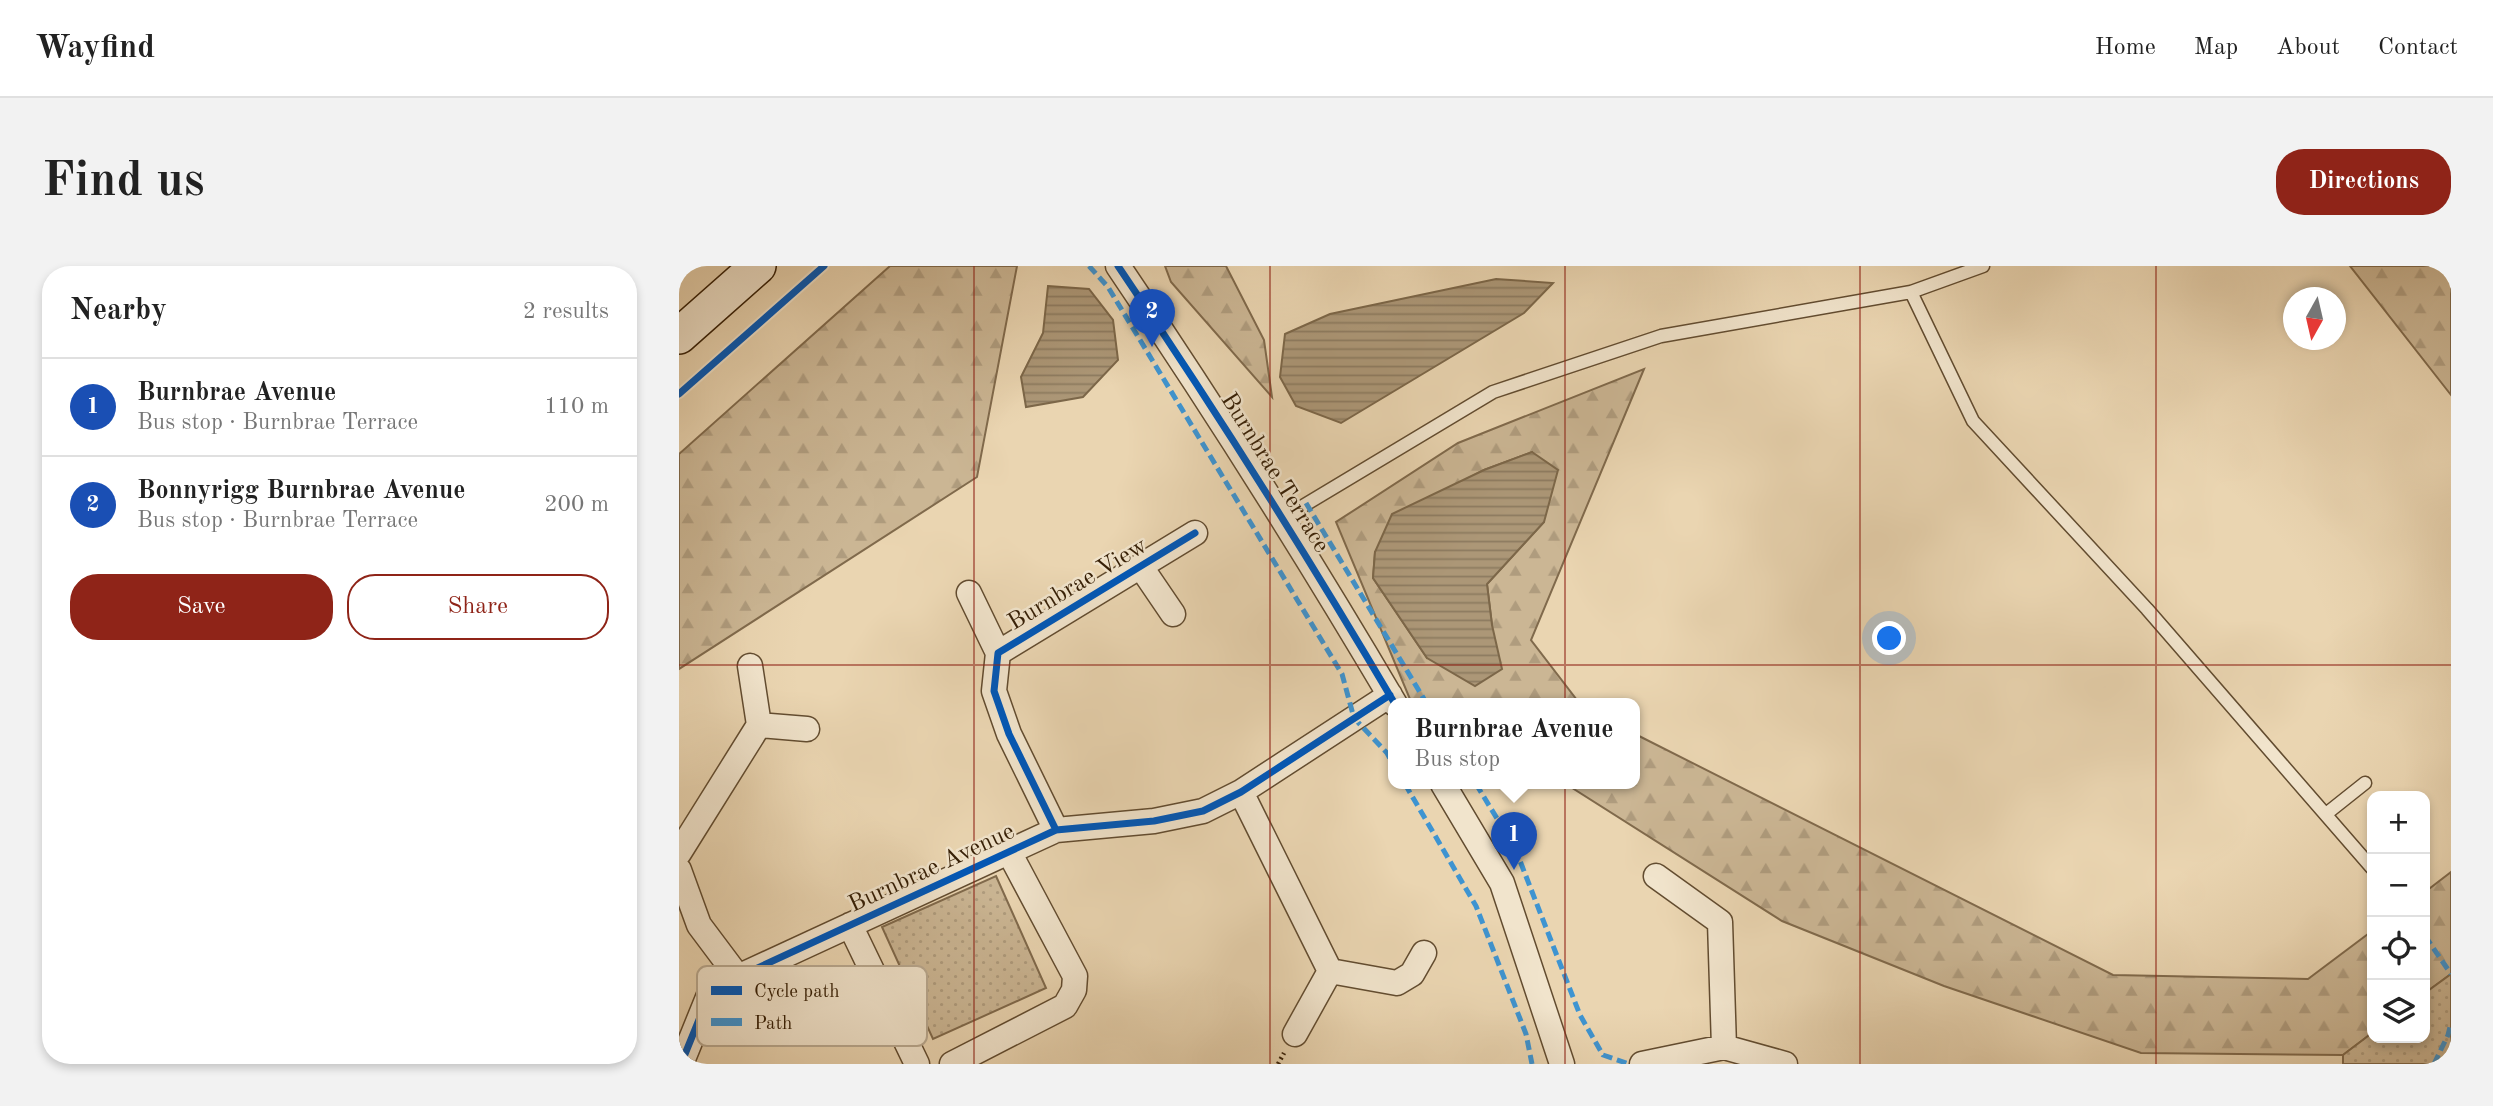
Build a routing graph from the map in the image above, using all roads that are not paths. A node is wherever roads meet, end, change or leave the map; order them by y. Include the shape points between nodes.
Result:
1 (758, 266) edge
2 (1118, 266) edge
3 (1983, 266) edge
4 (1911, 292) junction
5 (679, 336) edge
6 (1283, 518) junction
7 (1195, 533) dead end
8 (1141, 567) junction
9 (969, 593) dead end
10 (1173, 614) dead end
11 (998, 653) junction
12 (750, 666) dead end
13 (1391, 698) edge
14 (1388, 701) edge
15 (759, 725) junction
16 (807, 729) dead end
17 (2365, 783) dead end
18 (1446, 789) edge
19 (1241, 792) junction
20 (2326, 814) junction
21 (1056, 830) junction
22 (1009, 852) junction
23 (679, 853) edge
24 (2367, 862) edge
25 (679, 870) edge
26 (1656, 876) dead end
27 (850, 925) junction
28 (1424, 953) dead end
29 (730, 966) edge
30 (762, 966) edge
31 (870, 966) edge
32 (1329, 971) junction
33 (697, 1025) edge
34 (1294, 1034) dead end
35 (908, 1046) edge
36 (1724, 1048) junction
37 (681, 1064) edge
38 (917, 1064) edge
39 (952, 1064) edge
40 (1562, 1064) edge
41 (1642, 1064) edge
42 (1785, 1064) edge

1 - 5 main road
2 - 6 street, Burnbrae Terrace
3 - 4 lane
4 - 6 lane via 1661,336 1493,392
4 - 20 lane via 1973,421 2147,609
6 - 13 street, Burnbrae Terrace
7 - 8 street, Burnbrae View
8 - 10 street, Burnbrae View
8 - 11 street, Burnbrae View
9 - 11 street
11 - 21 street, Burnbrae View via 994,691 1009,734
12 - 15 street
14 - 19 street, Burnbrae Avenue
15 - 16 street
15 - 23 street
17 - 20 lane
18 - 40 street via 1501,883
19 - 21 street, Burnbrae Avenue via 1203,811 1154,821
19 - 32 street
20 - 24 lane
21 - 22 street, Burnbrae Avenue
22 - 27 street, Burnbrae Avenue
22 - 39 street via 1075,976 1074,990 1065,1006
25 - 29 street via 699,925
26 - 36 street via 1720,922
27 - 30 street, Burnbrae Avenue
27 - 31 street
28 - 32 street via 1412,974 1397,983
32 - 34 street
33 - 37 street, Burnbrae Avenue
35 - 38 street
36 - 41 street
36 - 42 street

